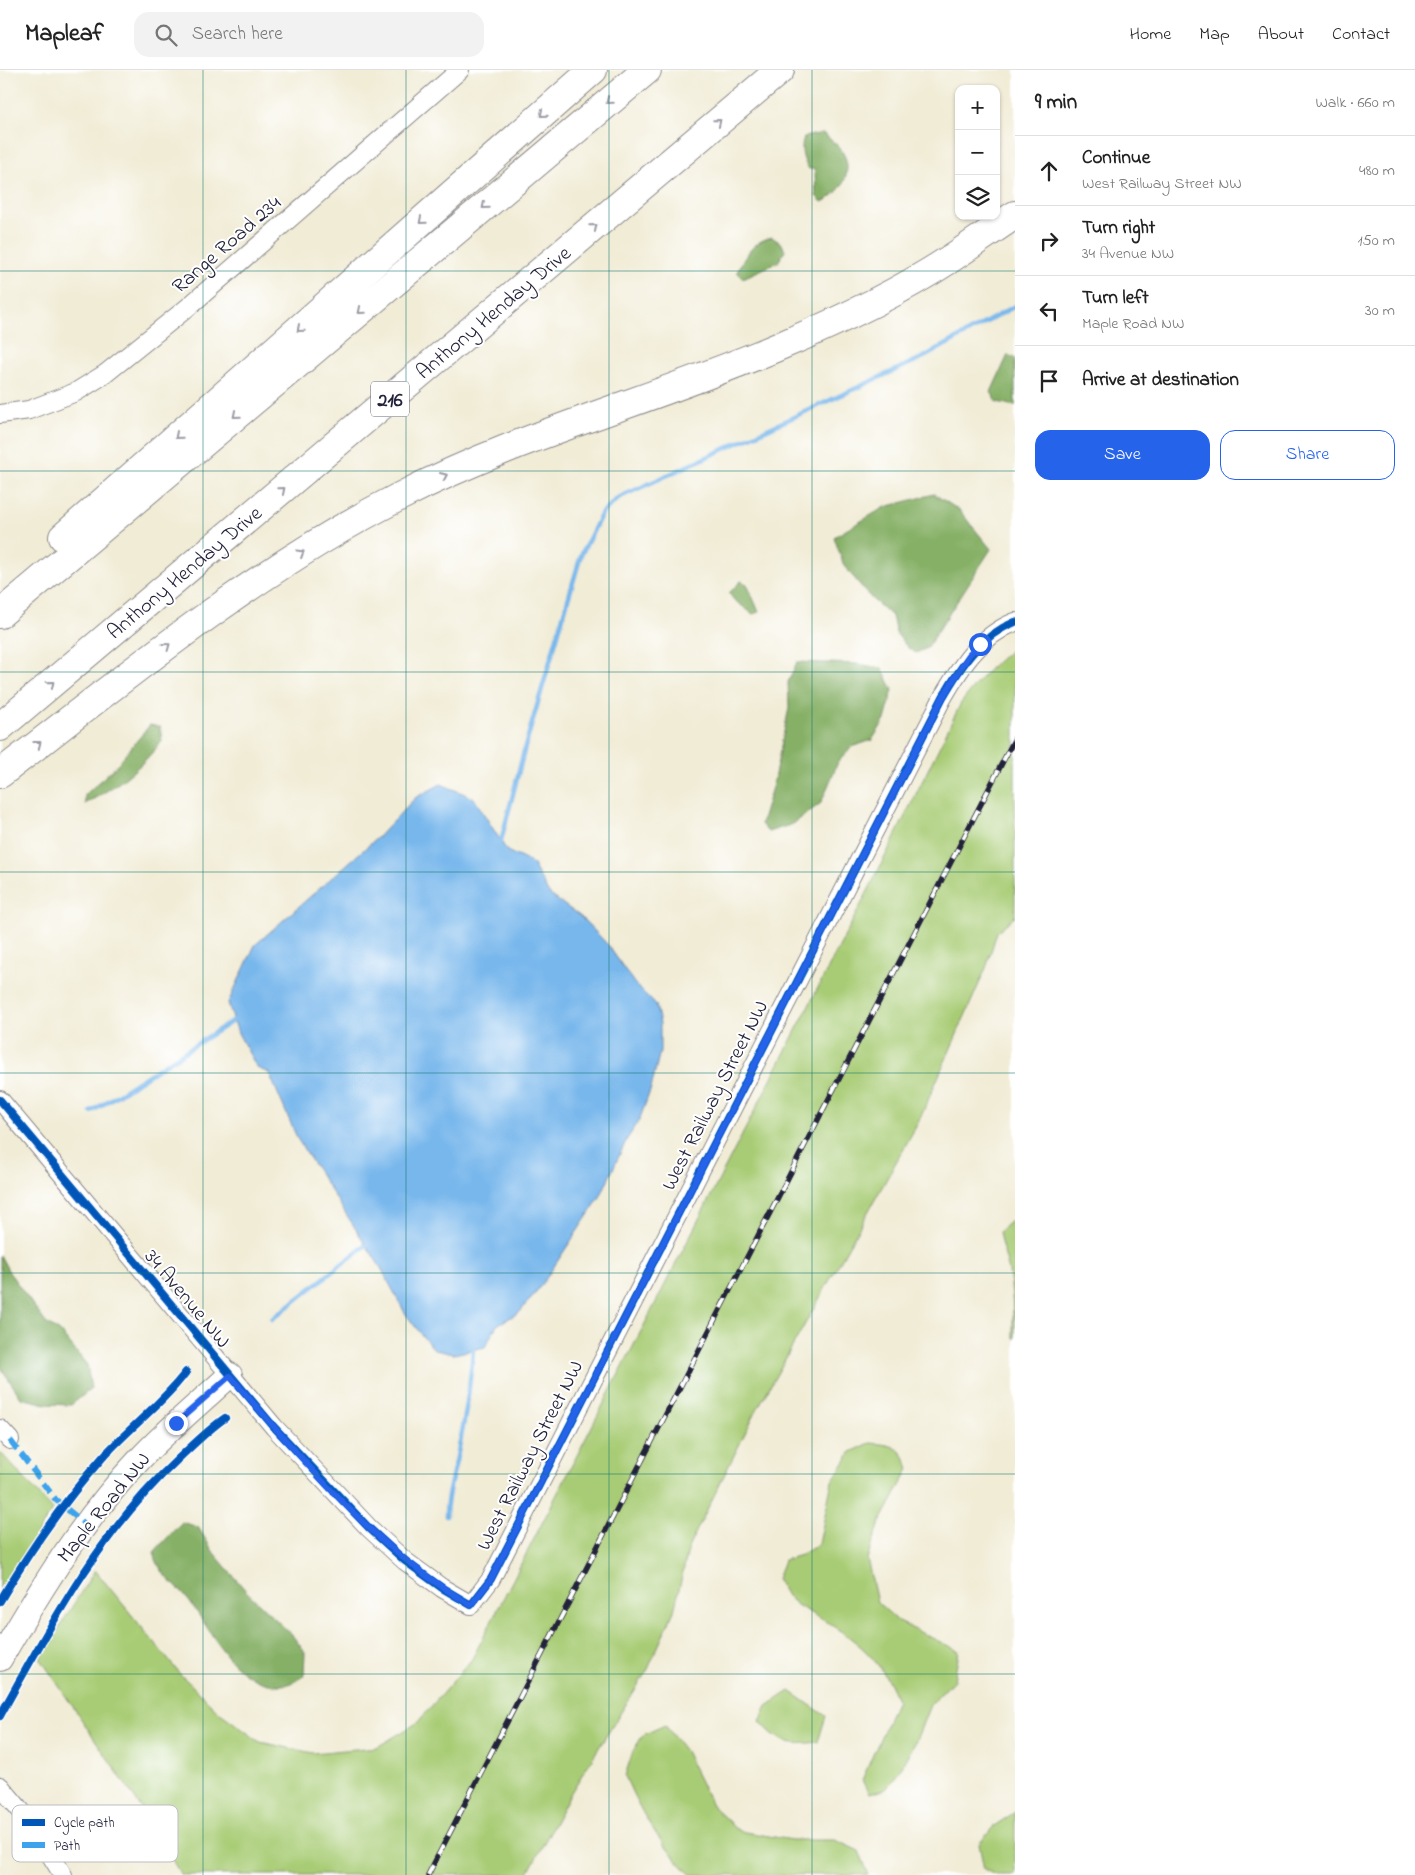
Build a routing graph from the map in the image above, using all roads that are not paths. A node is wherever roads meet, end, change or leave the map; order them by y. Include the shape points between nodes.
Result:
1 (460, 70) edge
2 (593, 70) edge
3 (647, 70) edge
4 (780, 70) edge
5 (1015, 215) edge
6 (0, 414) edge
7 (0, 604) edge
8 (0, 614) edge
9 (1015, 622) edge
10 (0, 727) edge
11 (0, 774) edge
12 (0, 1100) edge
13 (230, 1376) junction
14 (471, 1605) joint
15 (0, 1659) edge
16 (0, 1786) edge
17 (15, 1805) edge
18 (55, 1862) edge
19 (63, 1875) edge

1 - 6 street, Range Road 234 via 105,374 68,395 29,410
2 -> 7 highway via 55,544
3 -> 8 highway
10 -> 4 highway, Anthony Henday Drive / 216
11 -> 5 highway via 271,570 400,496 518,443 760,354 835,322 946,262
9 - 14 street, West Railway Street NW via 980,644 969,655 943,697 491,1579
12 - 13 street, 34 Avenue NW
13 - 14 street, 34 Avenue NW via 274,1428 369,1528 405,1561
13 - 15 street, Maple Road NW via 157,1442 104,1501 48,1578
16 - 17 street
18 - 19 street

